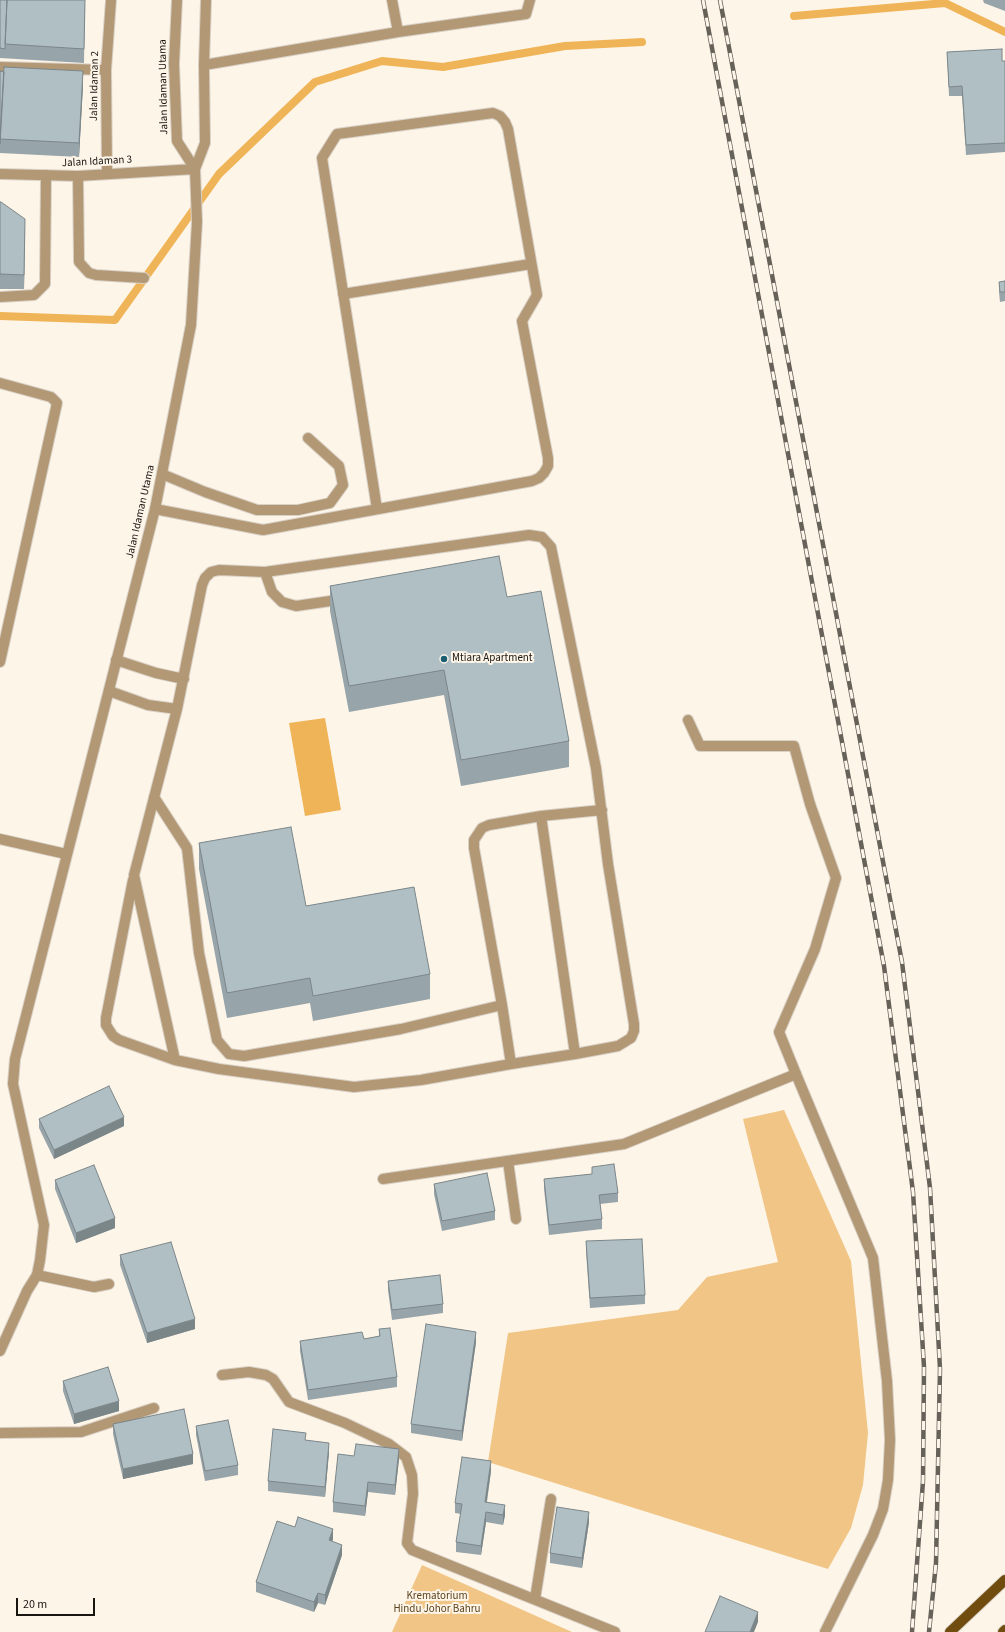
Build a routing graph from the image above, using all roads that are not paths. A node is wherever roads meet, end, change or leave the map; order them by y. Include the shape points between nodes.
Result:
1 (111, 0) edge
2 (177, 0) edge
3 (206, 0) edge
4 (392, 0) edge
5 (530, 0) edge
6 (398, 32) junction
7 (204, 65) junction
8 (0, 67) edge
9 (106, 70) junction
10 (195, 169) junction
11 (107, 173) junction
12 (0, 174) edge
13 (46, 175) junction
14 (78, 176) junction
15 (531, 264) junction
16 (144, 278) dead end
17 (343, 294) junction
18 (0, 297) edge
19 (0, 383) edge
20 (308, 438) dead end
21 (162, 474) junction
22 (155, 509) junction
23 (377, 509) junction
24 (265, 572) junction
25 (351, 598) edge
26 (116, 660) junction
27 (0, 662) edge
28 (184, 679) junction
29 (109, 691) junction
30 (177, 709) junction
31 (688, 720) dead end
32 (154, 797) junction
33 (602, 810) junction
34 (541, 816) junction
35 (0, 839) edge
36 (66, 854) junction
37 (134, 876) junction
38 (502, 1005) junction
39 (229, 1054) junction
40 (575, 1054) junction
41 (175, 1060) junction
42 (511, 1064) junction
43 (219, 1069) junction
44 (796, 1074) junction
45 (508, 1161) junction
46 (383, 1179) dead end
47 (516, 1219) dead end
48 (37, 1275) junction
49 (109, 1284) dead end
50 (0, 1351) edge
51 (222, 1375) dead end
52 (154, 1408) dead end
53 (0, 1433) edge
54 (551, 1499) dead end
55 (1005, 1580) edge
56 (536, 1599) junction
57 (616, 1632) edge
58 (825, 1632) edge
59 (950, 1632) edge

1 - 9 street, Jalan Idaman 2
2 - 10 street, Jalan Idaman Utama via 174,64 177,141
3 - 7 street, Jalan Idaman Utama
4 - 6 street
5 - 6 street via 526,14
6 - 7 street
7 - 10 street, Jalan Idaman Utama via 205,143
8 - 9 street
9 - 11 street, Jalan Idaman 2
10 - 11 street, Jalan Idaman 3
10 - 21 street, Jalan Idaman Utama via 198,202 191,325
11 - 14 street, Jalan Idaman 3
12 - 13 street, Jalan Idaman 3
13 - 14 street, Jalan Idaman 3
13 - 18 street via 45,284 34,295
14 - 16 street via 79,262 89,273 96,275
15 - 17 street
15 - 17 street via 508,129 500,116 485,113 337,134 322,158
15 - 23 street via 536,295 522,321 548,458 548,466 544,473 532,481
17 - 23 street
19 - 27 street via 51,397 57,403
20 - 21 street via 339,466 343,485 330,503 298,510 257,510
21 - 22 street, Jalan Idaman Utama
22 - 23 street via 262,530
22 - 26 street, Jalan Idaman Utama
24 - 25 street via 272,592 282,602 296,606
24 - 28 street via 219,570 211,572 205,578
24 - 33 street via 529,534 542,537 551,547 596,768
26 - 28 street
26 - 29 street, Jalan Idaman Utama
28 - 30 street
29 - 30 street via 148,705
29 - 36 street, Jalan Idaman Utama
30 - 32 street
31 - 44 street via 700,746 794,746 810,804 836,878 815,949 779,1032
32 - 37 street
32 - 39 street via 187,848 199,953 215,1033 217,1040
33 - 34 street
33 - 40 street via 634,1031 630,1038 618,1046
34 - 38 street via 489,825 482,828 474,840
34 - 40 street
35 - 36 street
36 - 48 street, Jalan Idaman Utama via 15,1060 13,1084 44,1225
37 - 41 street
37 - 41 street via 106,1025 119,1040
38 - 39 street via 378,1033 244,1056
38 - 42 street
39 - 43 street
40 - 42 street
41 - 43 street
42 - 43 street via 421,1080 354,1087
44 - 45 street via 624,1144
44 - 58 street via 873,1258 880,1301 888,1388 890,1440 888,1480 883,1509 873,1535
45 - 46 street
45 - 47 street
48 - 49 street via 94,1287
48 - 50 street
51 - 56 street via 249,1372 266,1375 273,1378 289,1402 396,1448 406,1457 412,1475 413,1494 407,1543 410,1548
52 - 53 street via 81,1432
54 - 56 street
55 - 59 main road
56 - 57 street

